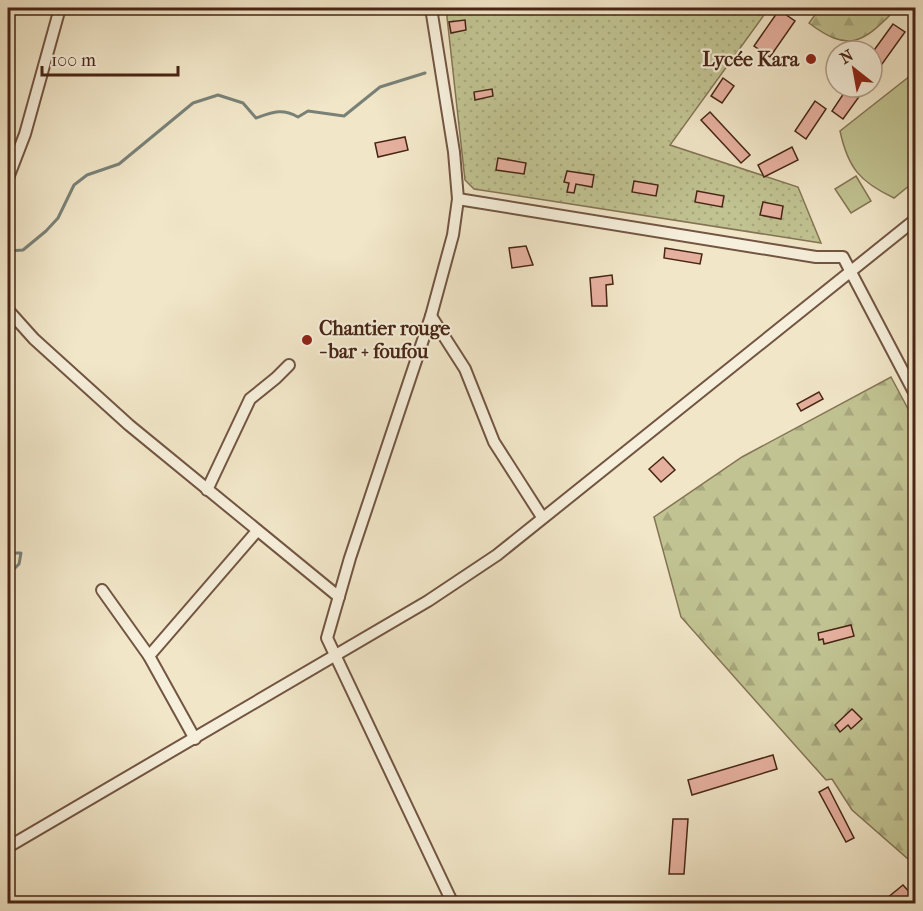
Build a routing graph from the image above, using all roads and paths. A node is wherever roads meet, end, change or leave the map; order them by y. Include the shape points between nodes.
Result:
1 (60, 8) edge
2 (431, 8) edge
3 (8, 178) edge
4 (458, 199) junction
5 (915, 219) edge
6 (852, 271) junction
7 (8, 310) edge
8 (431, 316) junction
9 (289, 365) dead end
10 (915, 396) edge
11 (207, 490) junction
12 (542, 517) junction
13 (257, 531) junction
14 (102, 590) dead end
15 (339, 597) junction
16 (334, 655) junction
17 (149, 656) junction
18 (195, 739) junction
19 (8, 847) edge
20 (453, 903) edge

1 - 3 street via 25,134
2 - 4 street
4 - 6 street via 816,256 843,256
4 - 8 street via 453,235
5 - 6 street
6 - 10 street
6 - 12 street
7 - 11 street via 129,426
8 - 12 street via 465,369 494,442
8 - 15 street
9 - 11 street via 250,399
11 - 13 street
12 - 16 street via 497,555 428,601
13 - 15 street
13 - 17 street
14 - 17 street
15 - 16 street via 327,638
16 - 18 street
16 - 20 street
17 - 18 street
18 - 19 street

